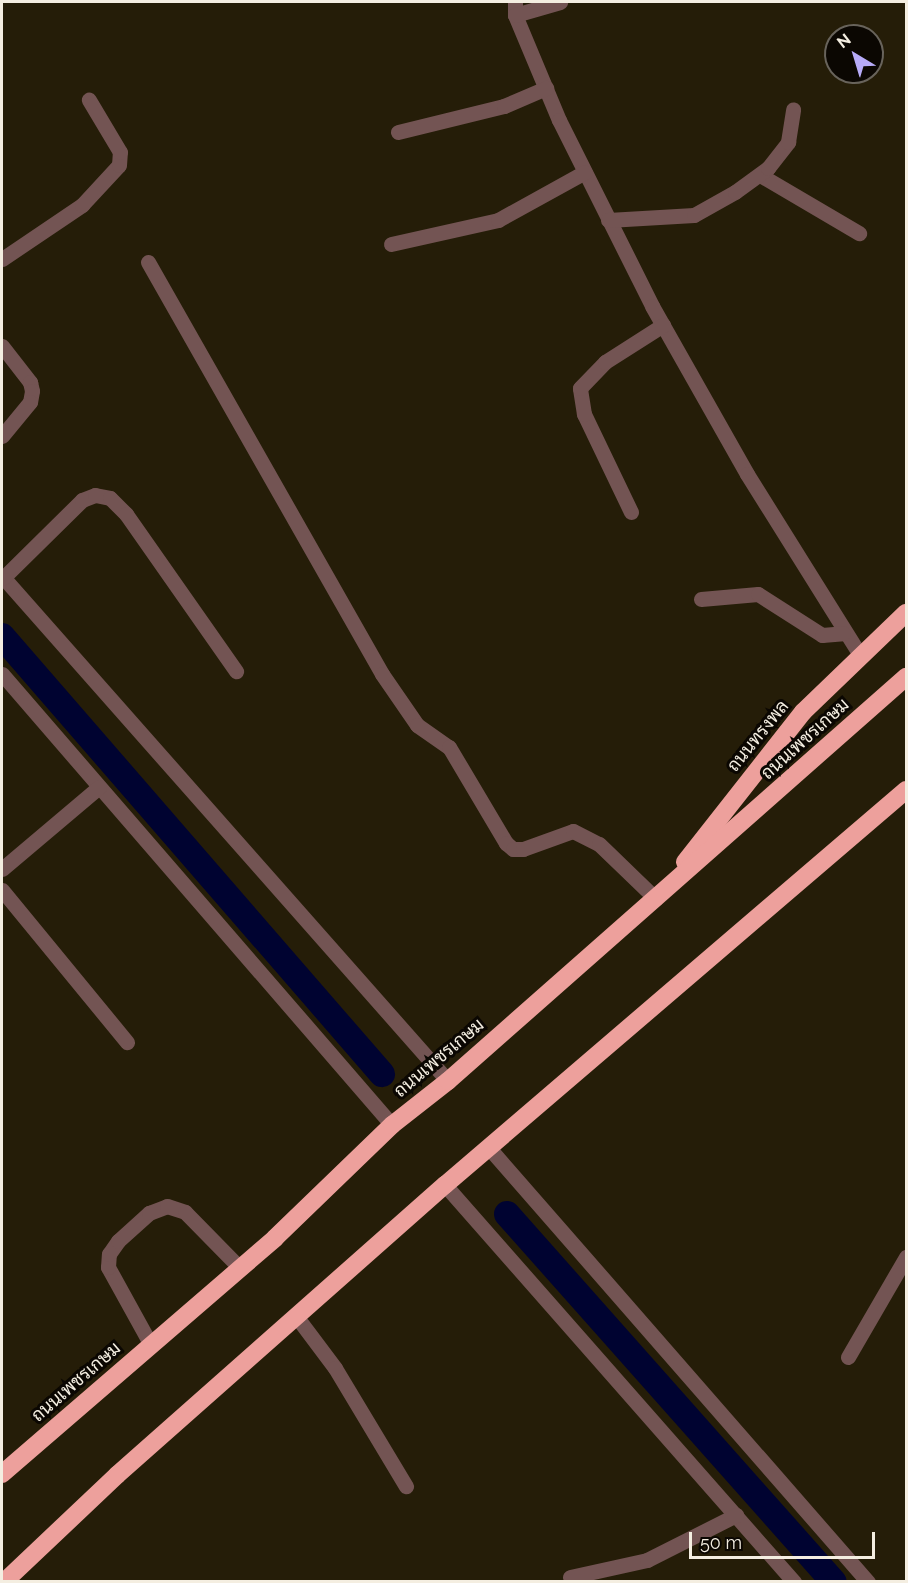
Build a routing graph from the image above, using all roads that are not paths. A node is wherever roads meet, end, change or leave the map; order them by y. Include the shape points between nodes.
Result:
1 (560, 2) edge
2 (515, 8) edge
3 (546, 88) junction
4 (89, 100) dead end
5 (793, 109) dead end
6 (398, 132) dead end
7 (585, 172) junction
8 (760, 175) junction
9 (608, 220) junction
10 (859, 233) dead end
11 (391, 244) dead end
12 (2, 260) edge
13 (148, 262) dead end
14 (663, 325) junction
15 (2, 346) edge
16 (2, 436) edge
17 (631, 512) dead end
18 (2, 577) edge
19 (701, 599) dead end
20 (906, 613) edge
21 (843, 633) junction
22 (860, 655) junction
23 (236, 671) dead end
24 (2, 674) edge
25 (906, 677) edge
26 (99, 787) junction
27 (906, 790) edge
28 (2, 869) edge
29 (2, 890) edge
30 (656, 898) junction
31 (127, 1042) dead end
32 (448, 1081) junction
33 (392, 1125) junction
34 (490, 1149) junction
35 (445, 1185) junction
36 (906, 1257) edge
37 (240, 1268) junction
38 (296, 1316) junction
39 (151, 1345) junction
40 (848, 1357) dead end
41 (2, 1474) edge
42 (406, 1486) dead end
43 (736, 1515) junction
44 (570, 1577) dead end
45 (4, 1581) edge
46 (794, 1581) edge
47 (868, 1581) edge

1 - 2 street
2 - 3 street
3 - 6 street via 504,106
3 - 7 street
4 - 12 street via 120,152 118,165 82,205
5 - 8 street via 788,142
7 - 9 street
7 - 11 street via 498,220
8 - 9 street via 694,215
8 - 10 street
9 - 14 street
13 - 30 street via 382,674 417,725 449,747 506,843 513,849 523,849 573,831 599,844
14 - 17 street via 605,362 580,388 584,414
14 - 21 street
15 - 16 street via 30,382 32,391 30,402
18 - 23 street via 82,500 95,495 110,498 126,514
18 - 32 street
19 - 21 street via 758,594 822,634
20 - 22 highway, ถนนทรงพล
21 - 22 street
22 - 30 highway, ถนนทรงพล via 803,712
24 - 26 street
25 - 30 highway, ถนนเพชรเกษม
26 - 28 street
26 - 33 street
27 - 34 highway
29 - 31 street
30 - 32 highway, ถนนเพชรเกษม
32 - 33 highway, ถนนเพชรเกษม
33 - 37 highway, ถนนเพชรเกษม
34 - 35 highway
34 - 47 street
35 - 38 highway
35 - 43 street
36 - 40 street
37 - 39 highway, ถนนเพชรเกษม
37 - 39 street via 185,1212 167,1206 149,1213 118,1241 109,1254 108,1267
38 - 42 street via 335,1368
38 - 45 highway
39 - 41 highway, ถนนเพชรเกษม
43 - 44 street via 647,1560
43 - 46 street

